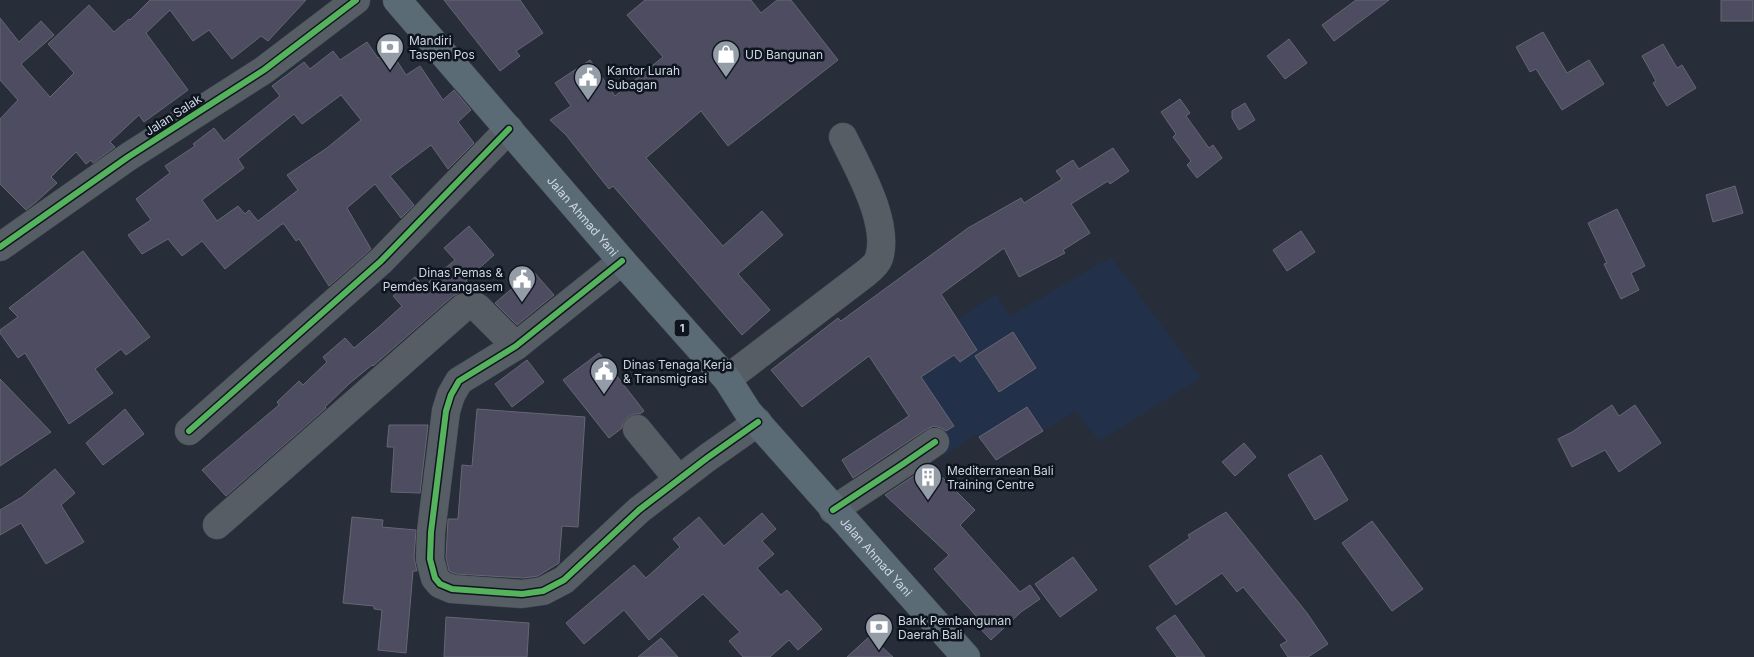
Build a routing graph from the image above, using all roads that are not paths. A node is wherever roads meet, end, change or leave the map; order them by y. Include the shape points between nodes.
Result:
1 (356, 0) edge
2 (397, 0) edge
3 (509, 129) junction
4 (843, 137) dead end
5 (0, 247) edge
6 (622, 261) junction
7 (516, 346) junction
8 (727, 379) junction
9 (758, 422) junction
10 (636, 429) dead end
11 (190, 430) dead end
12 (935, 442) dead end
13 (678, 479) junction
14 (834, 510) junction
15 (217, 525) dead end
16 (966, 657) edge

1 - 5 street, Jalan Salak via 264,70 128,157
2 - 3 highway, Jalan Ahmad Yani / 1
3 - 6 highway, Jalan Ahmad Yani / 1
3 - 11 street via 381,261
4 - 8 street via 878,218 881,235 878,261
6 - 7 street
6 - 8 highway, Jalan Ahmad Yani / 1
7 - 13 street via 459,381 451,395 446,411 431,532 430,559 440,584 452,589 522,594 555,586
7 - 15 street via 478,308 472,304 463,308
8 - 9 highway, Jalan Ahmad Yani / 1
9 - 13 street
9 - 14 highway, Jalan Ahmad Yani / 1
10 - 13 street
12 - 14 street
14 - 16 highway, Jalan Ahmad Yani / 1

